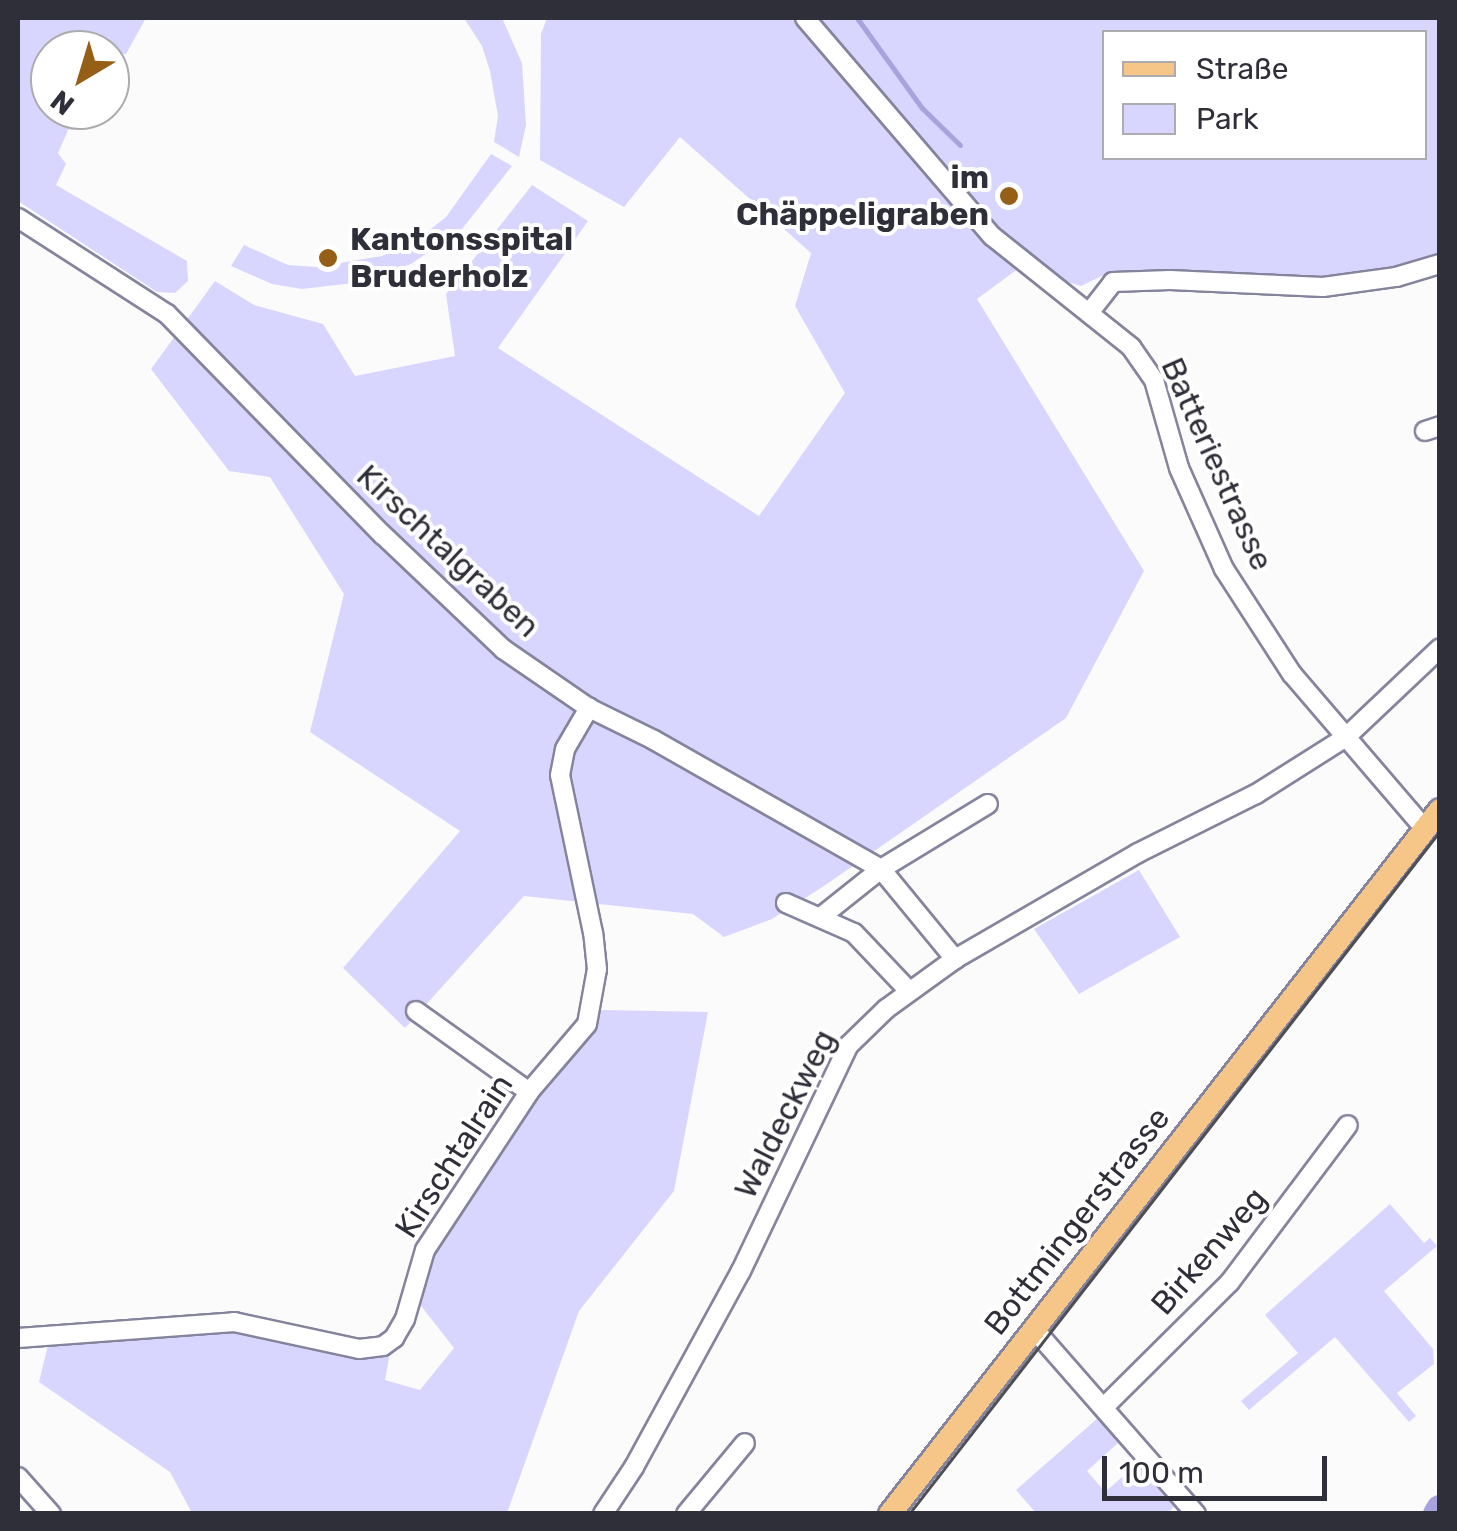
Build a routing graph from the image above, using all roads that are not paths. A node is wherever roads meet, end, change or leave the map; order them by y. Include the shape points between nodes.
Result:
1 (805, 18) edge
2 (18, 218) edge
3 (1440, 264) edge
4 (1089, 313) junction
5 (1440, 648) edge
6 (588, 708) junction
7 (1346, 738) junction
8 (988, 804) dead end
9 (1440, 810) edge
10 (1424, 829) junction
11 (881, 869) junction
12 (786, 903) dead end
13 (822, 916) junction
14 (955, 959) junction
15 (909, 991) junction
16 (416, 1011) dead end
17 (529, 1092) junction
18 (1348, 1125) dead end
19 (1034, 1329) junction
20 (18, 1338) edge
21 (1104, 1407) junction
22 (745, 1443) dead end
23 (18, 1477) edge
24 (607, 1512) edge
25 (51, 1514) edge
26 (686, 1514) edge
27 (890, 1514) edge
28 (1196, 1514) edge

1 - 4 street, Batteriestrasse via 992,236
2 - 6 street, Kirschtalgraben via 167,314 461,610
3 - 4 street via 1323,287 1113,282
4 - 7 street, Batteriestrasse via 1131,347 1154,380 1179,468 1224,569 1292,674
5 - 7 street, Waldeckweg
6 - 11 street, Kirschtalgraben
6 - 17 street, Kirschtalrain via 564,749 560,775 597,969 587,1024
7 - 10 street, Batteriestrasse
7 - 14 street, Waldeckweg
8 - 11 street
9 - 10 main road, Bottmingerstrasse
10 - 19 main road, Bottmingerstrasse
11 - 13 street
11 - 14 street, Kirschtalgraben
12 - 13 street
13 - 15 street via 854,933
14 - 15 street, Waldeckweg
15 - 24 street, Waldeckweg via 848,1045 741,1271
16 - 17 street
17 - 20 street, Kirschtalrain via 425,1250 406,1320 383,1346 359,1350 234,1322
18 - 21 street, Birkenweg via 1230,1282
19 - 21 street
19 - 27 main road, Bottmingerstrasse
21 - 28 street
22 - 26 street
23 - 25 street

